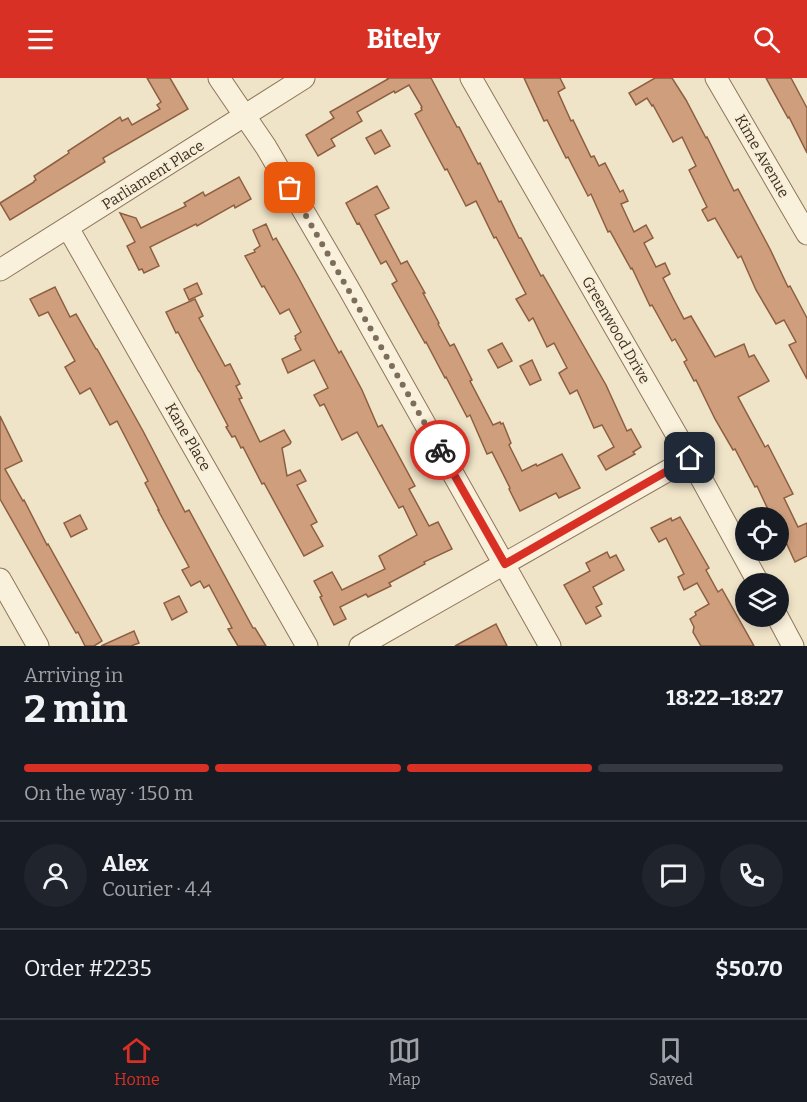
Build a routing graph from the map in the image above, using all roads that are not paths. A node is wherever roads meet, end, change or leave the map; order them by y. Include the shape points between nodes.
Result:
1 (219, 78) edge
2 (304, 78) edge
3 (471, 78) edge
4 (716, 78) edge
5 (245, 116) junction
6 (68, 228) junction
7 (807, 234) edge
8 (0, 270) edge
9 (690, 458) junction
10 (505, 564) junction
11 (753, 573) edge
12 (0, 579) edge
13 (783, 627) edge
14 (38, 646) edge
15 (307, 646) edge
16 (360, 646) edge
17 (550, 646) edge
18 (793, 646) edge

1 - 5 street
2 - 5 street, Parliament Place
3 - 9 street, Greenwood Drive
4 - 7 street, Kime Avenue
5 - 6 street, Parliament Place
5 - 10 street
6 - 8 street, Parliament Place
6 - 15 street, Kane Place
9 - 10 street
9 - 11 street, Greenwood Drive
10 - 16 street
10 - 17 street
12 - 14 street
13 - 18 street

